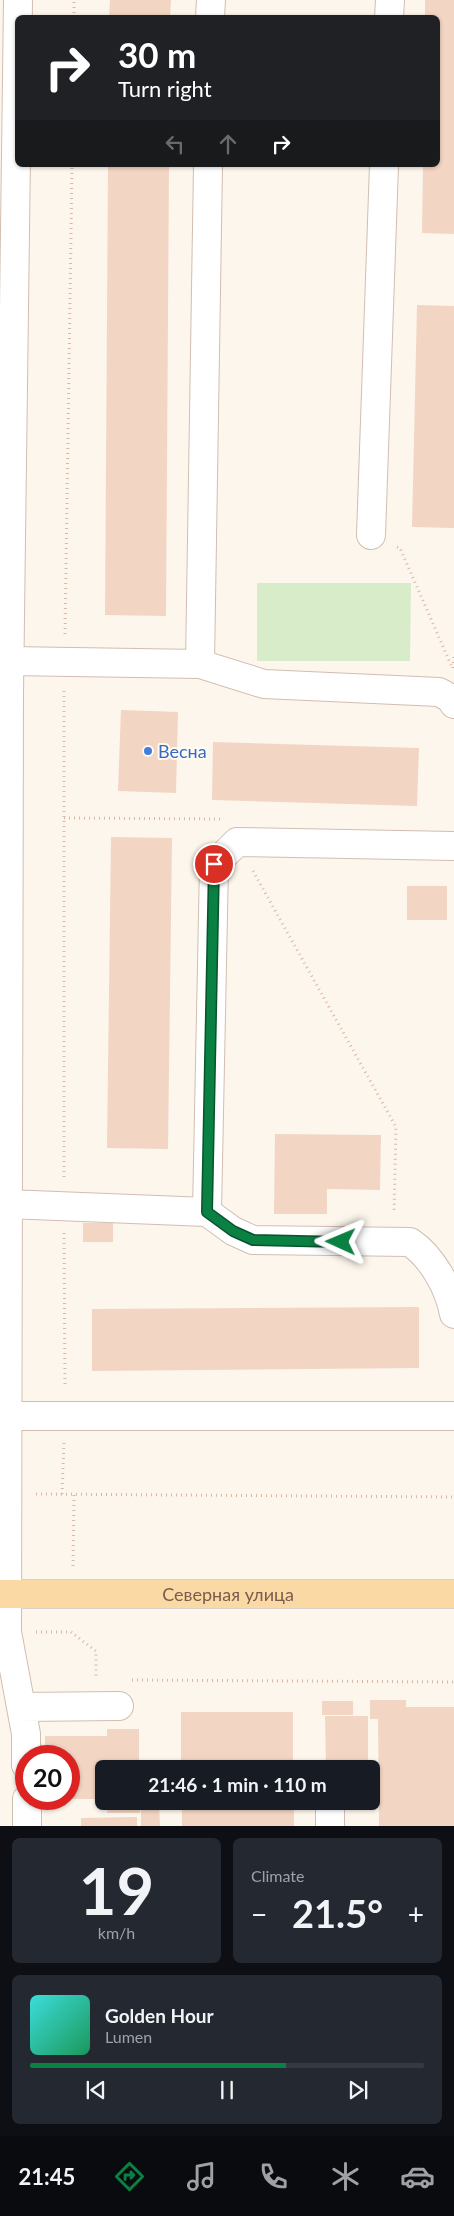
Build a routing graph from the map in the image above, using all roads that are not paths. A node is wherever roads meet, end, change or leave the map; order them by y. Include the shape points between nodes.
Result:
1 (18, 0) edge
2 (211, 0) edge
3 (390, 0) edge
4 (18, 15) edge
5 (210, 15) edge
6 (389, 15) edge
7 (15, 141) edge
8 (208, 167) edge
9 (384, 167) edge
10 (371, 535) road end
11 (5, 610) edge
12 (9, 661) junction
13 (200, 664) junction
14 (5, 693) edge
15 (454, 704) edge
16 (454, 846) edge
17 (3, 1161) edge
18 (6, 1204) junction
19 (207, 1212) junction
20 (454, 1314) edge
21 (3, 1416) edge
22 (454, 1416) edge
23 (4, 1594) edge
24 (454, 1594) edge
25 (7, 1673) edge
26 (119, 1706) dead end
27 (21, 1707) junction
28 (26, 1745) edge
29 (27, 1810) edge
30 (330, 1810) edge
31 (27, 1826) edge
32 (330, 1826) edge

1 - 4 street
2 - 5 street
3 - 6 street
7 - 11 street
8 - 13 street
9 - 10 street
11 - 12 street
12 - 13 street
12 - 14 street
13 - 15 street via 264,684 439,692
14 - 17 street
16 - 19 street via 237,842 214,864
17 - 18 street
18 - 19 street
18 - 21 street
19 - 20 street via 233,1231 253,1240 410,1242 424,1252 449,1297
21 - 22 street
21 - 23 street via 7,1494
23 - 24 main road, Северная улица
23 - 25 street
25 - 27 street
26 - 27 street
27 - 28 street
29 - 31 street
30 - 32 street

